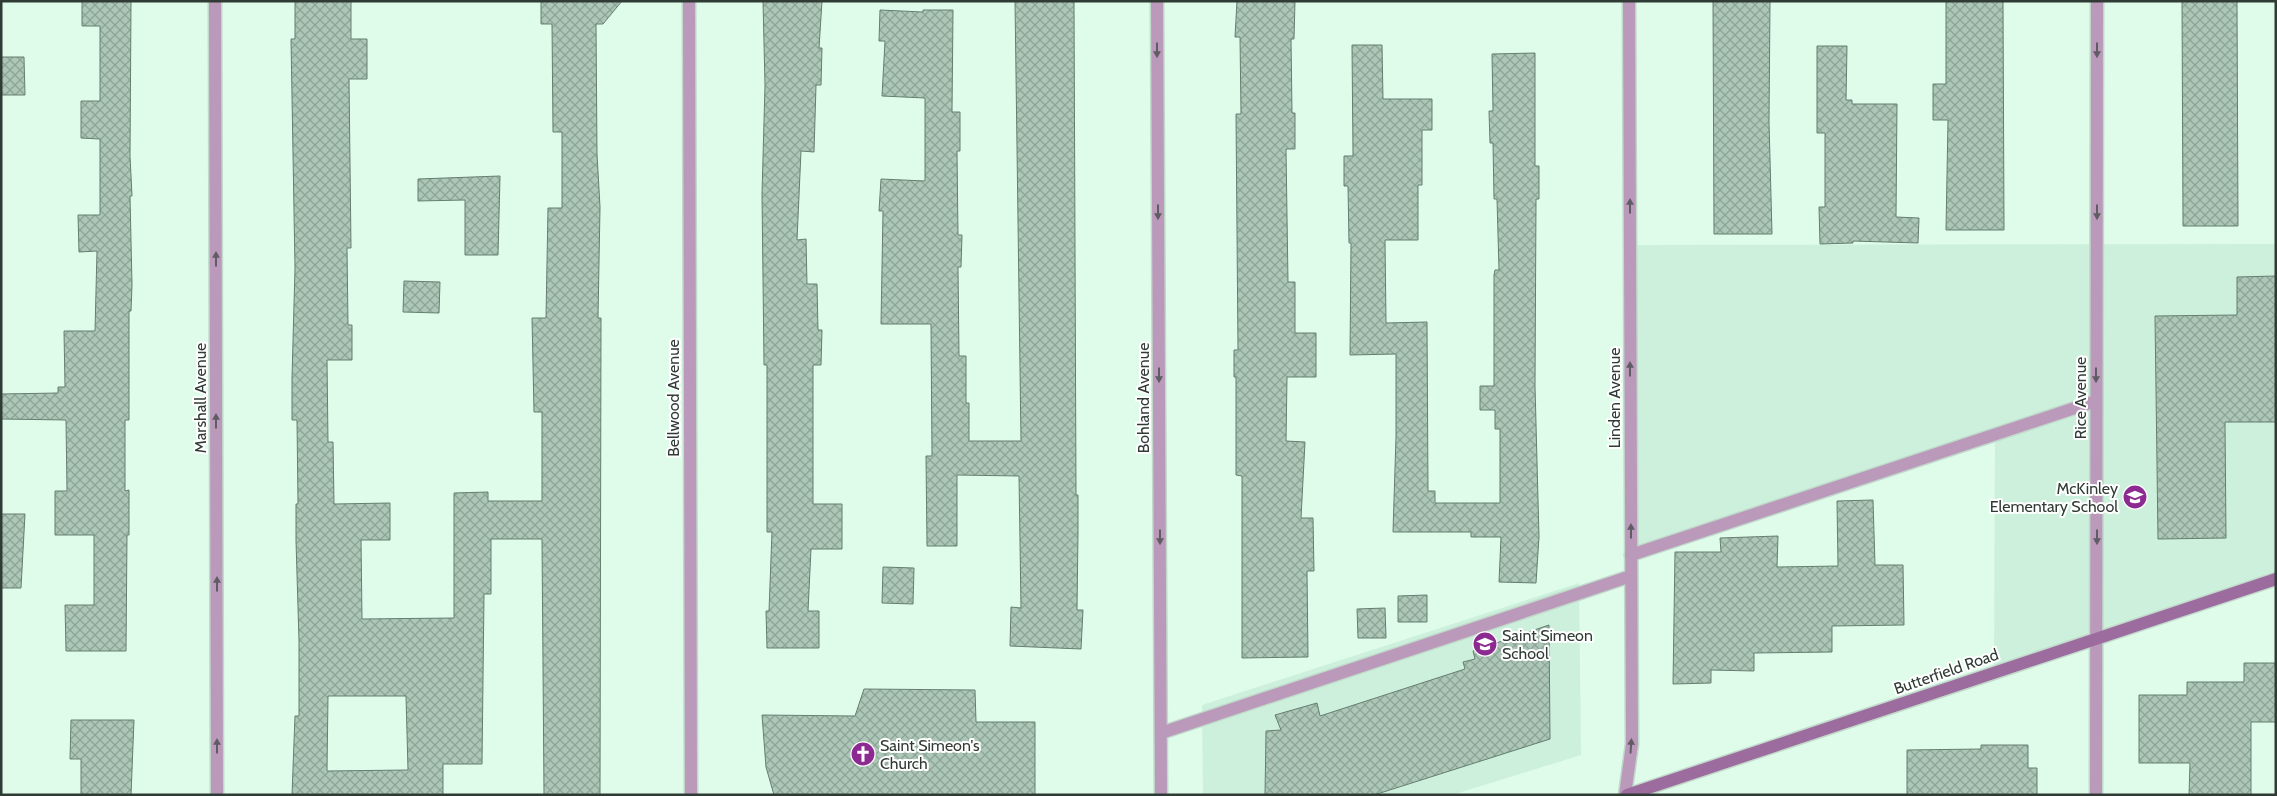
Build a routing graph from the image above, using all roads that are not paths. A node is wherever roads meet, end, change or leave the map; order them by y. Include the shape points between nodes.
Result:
1 (215, 1) edge
2 (688, 1) edge
3 (1157, 1) edge
4 (1629, 1) edge
5 (2097, 1) edge
6 (2096, 401) junction
7 (1631, 555) junction
8 (1631, 576) junction
9 (2276, 579) edge
10 (2097, 637) junction
11 (1161, 733) junction
12 (217, 795) edge
13 (691, 795) edge
14 (1161, 795) edge
15 (1626, 795) edge
16 (2096, 795) edge

12 -> 1 street, Marshall Avenue
2 - 13 street, Bellwood Avenue
3 -> 11 street, Bohland Avenue
7 -> 4 street, Linden Avenue
5 -> 6 street, Rice Avenue
6 - 7 street
6 -> 10 street, Rice Avenue
7 - 8 street, Linden Avenue
8 - 11 street
15 -> 8 street, Linden Avenue via 1632,744
9 - 10 main road, Butterfield Road
10 - 15 main road, Butterfield Road
10 - 16 street, Rice Avenue
11 - 14 street, Bohland Avenue

